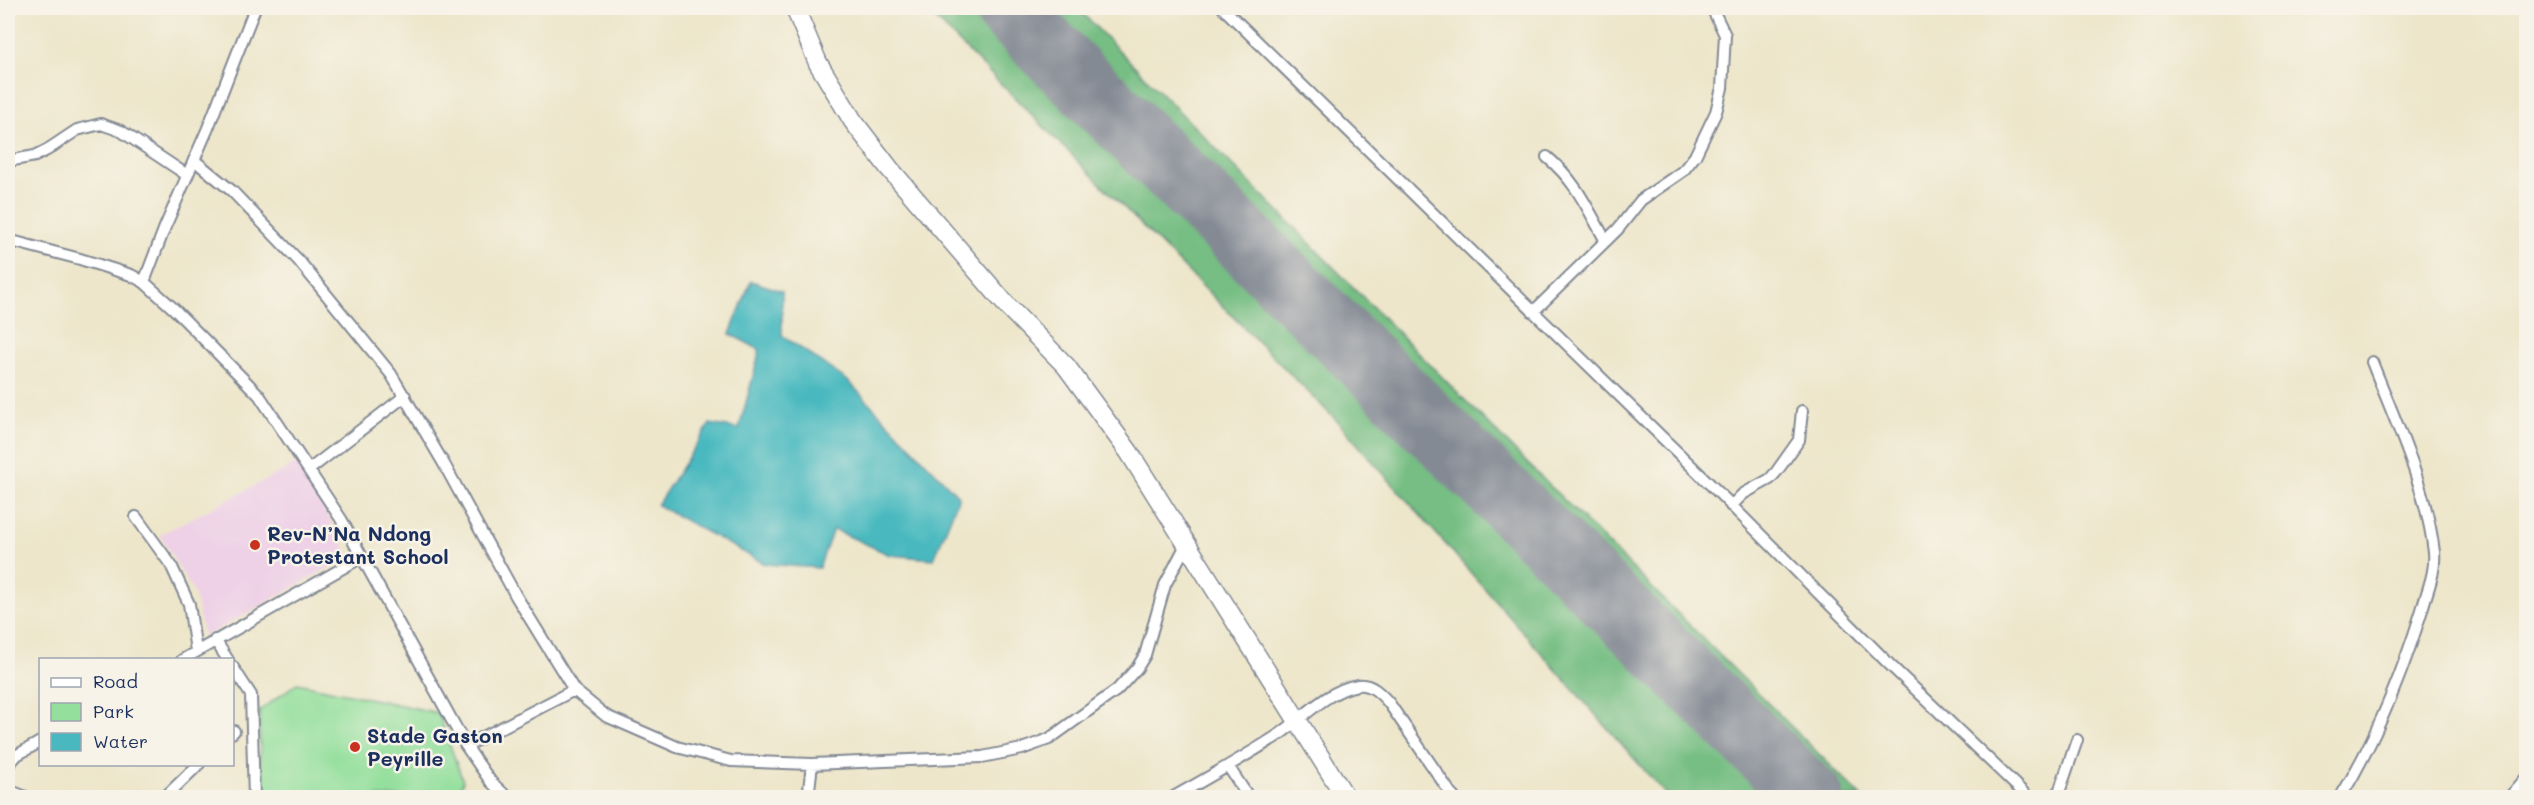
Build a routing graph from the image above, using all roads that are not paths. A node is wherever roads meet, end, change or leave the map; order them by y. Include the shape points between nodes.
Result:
1 (255, 8) edge
2 (795, 8) edge
3 (1223, 8) edge
4 (1712, 8) edge
5 (1547, 157) dead end
6 (194, 160) junction
7 (8, 161) edge
8 (187, 175) junction
9 (8, 240) edge
10 (1606, 242) junction
11 (144, 282) junction
12 (1533, 312) junction
13 (2373, 362) dead end
14 (405, 396) junction
15 (1802, 411) dead end
16 (310, 469) junction
17 (1731, 506) junction
18 (136, 517) dead end
19 (1187, 543) junction
20 (362, 557) junction
21 (215, 640) junction
22 (196, 651) junction
23 (185, 658) edge
24 (227, 658) edge
25 (234, 669) edge
26 (574, 690) junction
27 (1297, 722) junction
28 (2077, 740) dead end
29 (39, 743) edge
30 (466, 746) junction
31 (812, 764) junction
32 (8, 765) edge
33 (198, 766) edge
34 (1228, 766) junction
35 (2526, 778) edge
36 (8, 790) edge
37 (28, 798) edge
38 (164, 798) edge
39 (254, 798) edge
40 (508, 798) edge
41 (808, 798) edge
42 (1172, 798) edge
43 (1249, 798) edge
44 (1346, 798) edge
45 (1454, 798) edge
46 (2029, 798) edge
47 (2057, 798) edge
48 (2340, 798) edge
49 (2509, 798) edge

1 - 6 street
2 - 19 highway via 819,63 853,121 1009,308 1066,366 1129,452
3 - 12 street
4 - 10 street via 1726,44 1722,88 1705,138 1688,165 1641,200
5 - 10 street via 1565,172
6 - 8 street
6 - 14 street via 232,190 299,261 346,316
7 - 8 street via 35,156 77,130 101,124 121,130
8 - 11 street
9 - 11 street via 80,259
10 - 12 street
11 - 16 street via 259,394
12 - 17 street
13 - 48 street via 2415,470 2433,546 2433,573 2399,679
14 - 16 street
14 - 26 street via 516,596
15 - 17 street via 1799,440 1777,471
16 - 20 street
17 - 46 street
18 - 22 street via 171,565 189,604
19 - 27 highway
19 - 31 street via 1165,585 1145,655 1137,668 1116,690 1049,739 982,757
20 - 21 street
20 - 30 street
21 - 22 street
21 - 24 street
22 - 23 street
25 - 39 street via 251,695
26 - 30 street
26 - 31 street via 606,716 677,747 731,761
27 - 34 street
27 - 44 highway
27 - 45 street via 1330,696 1357,685 1371,687 1389,702
28 - 47 street
29 - 32 street
30 - 40 street via 491,783
31 - 41 street
33 - 38 street
34 - 42 street
34 - 43 street
35 - 49 street
36 - 37 street

